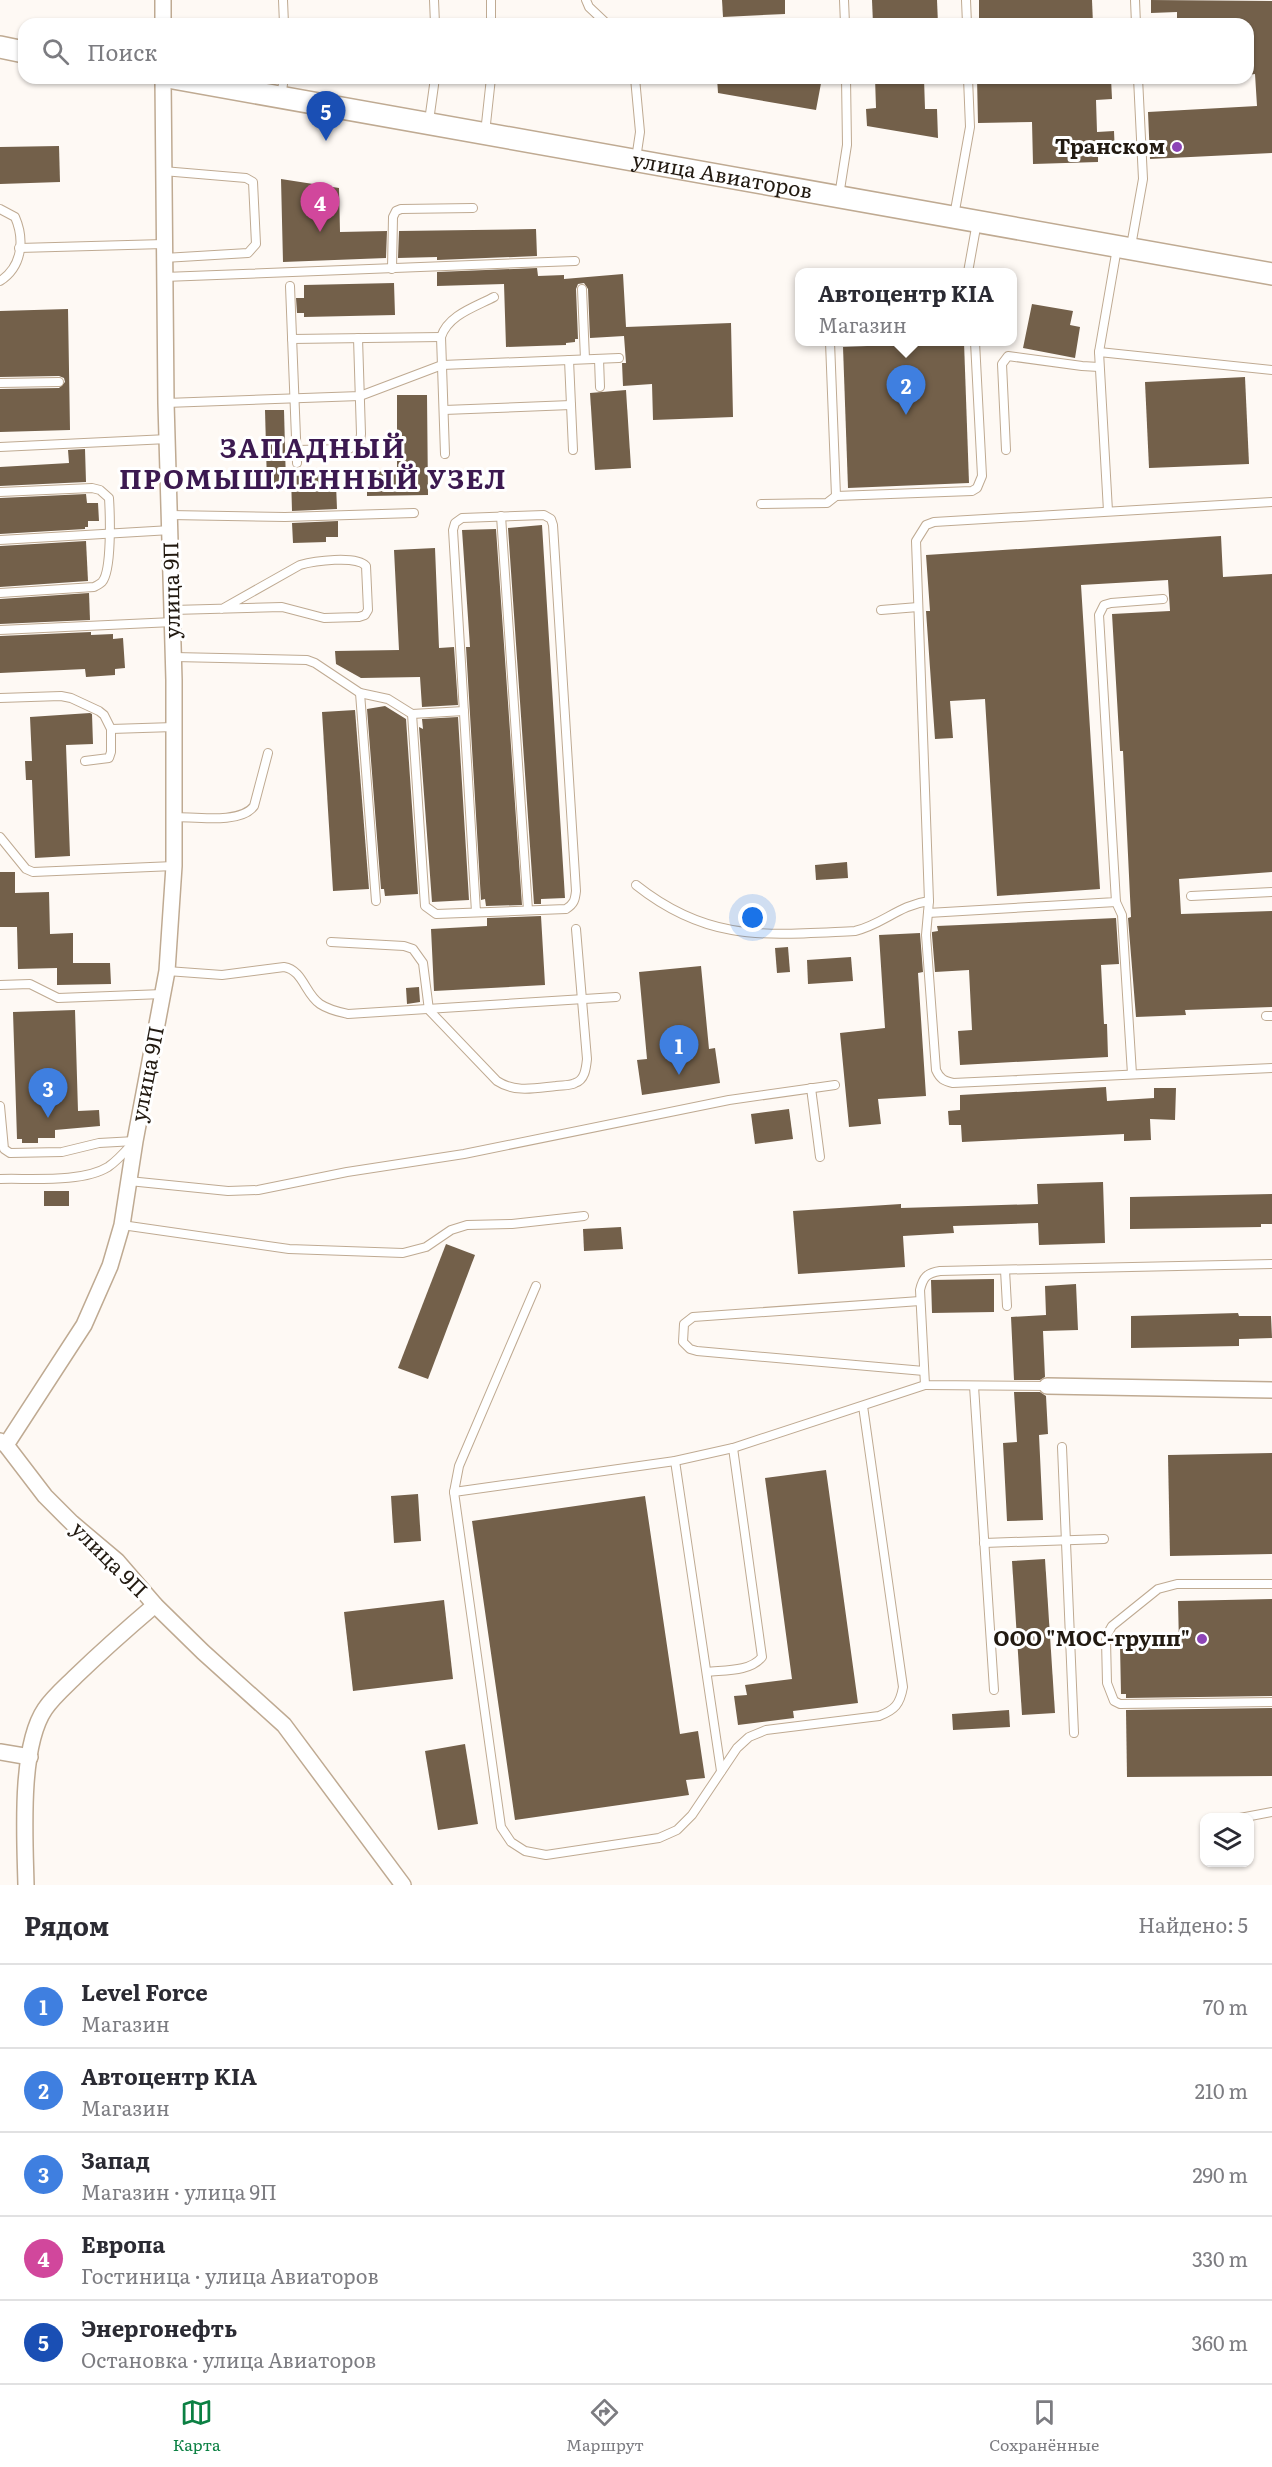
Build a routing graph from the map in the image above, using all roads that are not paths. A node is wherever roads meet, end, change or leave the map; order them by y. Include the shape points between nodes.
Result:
1 (163, 0) edge
2 (283, 0) edge
3 (434, 0) edge
4 (491, 0) edge
5 (586, 0) edge
6 (844, 0) edge
7 (966, 0) edge
8 (1135, 0) edge
9 (163, 18) edge
10 (284, 18) edge
11 (435, 18) edge
12 (491, 18) edge
13 (602, 18) edge
14 (845, 18) edge
15 (967, 18) edge
16 (1136, 18) edge
17 (0, 47) edge
18 (18, 51) edge
19 (163, 84) edge
20 (239, 84) edge
21 (434, 84) edge
22 (489, 84) edge
23 (636, 84) edge
24 (846, 84) edge
25 (968, 84) edge
26 (1138, 84) edge
27 (283, 88) edge
28 (429, 123) junction
29 (485, 134) junction
30 (636, 160) junction
31 (163, 171) junction
32 (839, 196) junction
33 (473, 208) dead end
34 (0, 209) edge
35 (954, 217) junction
36 (977, 221) junction
37 (1124, 247) junction
38 (19, 248) junction
39 (164, 251) junction
40 (575, 261) dead end
41 (392, 268) junction
42 (969, 268) edge
43 (1272, 274) edge
44 (164, 278) junction
45 (0, 281) edge
46 (290, 286) dead end
47 (582, 289) dead end
48 (494, 297) dead end
49 (441, 337) junction
50 (358, 338) junction
51 (292, 339) junction
52 (830, 346) edge
53 (975, 346) edge
54 (1099, 352) junction
55 (618, 358) dead end
56 (585, 359) junction
57 (599, 359) junction
58 (569, 360) junction
59 (442, 365) junction
60 (1099, 367) junction
61 (1272, 370) edge
62 (59, 382) dead end
63 (0, 383) edge
64 (600, 387) dead end
65 (360, 396) junction
66 (294, 399) junction
67 (166, 402) junction
68 (572, 405) junction
69 (444, 410) junction
70 (168, 439) junction
71 (0, 447) edge
72 (296, 450) junction
73 (573, 450) dead end
74 (1006, 450) dead end
75 (445, 454) dead end
76 (297, 463) dead end
77 (0, 492) edge
78 (836, 496) junction
79 (1272, 502) edge
80 (761, 504) dead end
81 (1108, 511) junction
82 (414, 513) dead end
83 (501, 516) junction
84 (170, 522) junction
85 (111, 534) junction
86 (0, 540) edge
87 (0, 593) edge
88 (1163, 599) dead end
89 (918, 607) junction
90 (222, 609) junction
91 (881, 610) dead end
92 (173, 616) junction
93 (0, 630) edge
94 (174, 657) junction
95 (360, 693) junction
96 (0, 698) edge
97 (464, 711) junction
98 (412, 714) junction
99 (174, 727) junction
100 (111, 729) junction
101 (268, 753) dead end
102 (85, 761) dead end
103 (174, 818) junction
104 (0, 837) edge
105 (174, 866) junction
106 (636, 885) dead end
107 (1272, 892) edge
108 (1191, 896) dead end
109 (376, 901) dead end
110 (928, 901) junction
111 (1116, 902) junction
112 (528, 910) junction
113 (476, 912) junction
114 (928, 913) junction
115 (576, 929) dead end
116 (331, 942) dead end
117 (167, 971) junction
118 (0, 985) edge
119 (163, 994) junction
120 (616, 997) dead end
121 (582, 999) junction
122 (429, 1010) junction
123 (1272, 1068) edge
124 (1132, 1074) junction
125 (835, 1085) dead end
126 (811, 1088) junction
127 (0, 1106) edge
128 (135, 1141) junction
129 (820, 1157) dead end
130 (0, 1179) edge
131 (129, 1181) junction
132 (584, 1216) dead end
133 (122, 1225) junction
134 (1272, 1264) edge
135 (1005, 1270) junction
136 (536, 1286) dead end
137 (920, 1301) junction
138 (1006, 1306) dead end
139 (924, 1371) junction
140 (925, 1385) junction
141 (974, 1386) junction
142 (1047, 1386) joint
143 (1272, 1390) edge
144 (863, 1406) junction
145 (3, 1443) edge
146 (1062, 1447) dead end
147 (733, 1448) junction
148 (675, 1461) junction
149 (454, 1492) junction
150 (1104, 1539) dead end
151 (1066, 1540) junction
152 (984, 1543) junction
153 (1272, 1584) edge
154 (155, 1605) junction
155 (707, 1672) junction
156 (994, 1690) dead end
157 (1272, 1702) edge
158 (1074, 1733) dead end
159 (0, 1752) edge
160 (30, 1757) junction
161 (721, 1771) junction
162 (1272, 1812) edge
163 (1254, 1815) edge
164 (26, 1885) edge
165 (403, 1885) edge

1 - 9 street
2 - 10 lane
3 - 11 lane
4 - 12 lane
5 - 13 lane
6 - 14 lane
7 - 15 lane
8 - 16 lane
17 - 18 main road
19 - 31 street, улица 9П
20 - 27 main road, улица Авиаторов
21 - 28 lane
22 - 29 lane
23 - 30 lane via 640,132
24 - 32 lane via 847,145
25 - 35 lane via 970,127
26 - 37 lane via 1143,179
27 - 28 main road, улица Авиаторов
28 - 29 main road, улица Авиаторов
29 - 30 main road, улица Авиаторов
30 - 32 main road, улица Авиаторов
31 - 39 street, улица 9П
31 - 39 lane via 246,178 253,182 256,244 248,253
32 - 35 main road, улица Авиаторов
33 - 41 lane via 396,211
34 - 38 lane via 15,217
35 - 36 main road, улица Авиаторов
36 - 37 main road, улица Авиаторов
36 - 42 lane
37 - 43 main road, улица Авиаторов
37 - 54 lane
38 - 39 lane
38 - 45 lane via 15,268
39 - 44 street, улица 9П
40 - 41 lane
41 - 44 lane
44 - 67 street, улица 9П
46 - 51 lane
47 - 56 lane
48 - 49 lane via 452,319
49 - 50 lane
49 - 59 lane
50 - 51 lane
50 - 65 lane
51 - 66 lane
52 - 78 lane
53 - 78 lane via 982,476 977,488
54 - 60 lane
54 - 61 lane
55 - 57 lane
56 - 57 lane
56 - 58 lane
57 - 64 lane
58 - 59 lane
58 - 68 lane
59 - 65 lane
59 - 69 lane
60 - 74 lane via 1008,356 1002,364
60 - 81 lane
62 - 63 lane
65 - 66 lane
65 - 72 lane via 361,434 355,446
66 - 67 lane
66 - 72 lane
67 - 70 street, улица 9П
68 - 69 lane
68 - 73 lane
69 - 75 lane
70 - 71 lane
70 - 84 street, улица 9П
72 - 76 lane
77 - 85 lane via 100,489 109,498
78 - 80 lane via 827,502
79 - 81 lane
81 - 89 lane via 926,525 916,541
82 - 84 lane
83 - 97 lane via 462,518 453,530
83 - 112 lane
83 - 112 lane via 544,514 553,525 576,891 575,900 566,909
84 - 85 lane
84 - 92 street, улица 9П
85 - 86 lane
85 - 87 lane via 101,584
88 - 111 lane via 1111,603 1104,605 1099,615
89 - 91 lane
89 - 110 lane
90 - 90 lane via 282,607 324,618 359,617 368,610 366,566 357,560 300,565
90 - 92 lane
92 - 93 lane
92 - 94 street, улица 9П
94 - 95 lane via 307,660
94 - 99 street, улица 9П
95 - 98 lane via 388,699
95 - 109 lane
96 - 100 lane via 71,698 104,715
97 - 98 lane
97 - 113 lane
98 - 113 lane via 425,906 436,914
99 - 100 lane
99 - 103 street, улица 9П
100 - 102 lane via 109,758
101 - 103 lane via 249,812 231,818
103 - 105 street, улица 9П
104 - 105 lane via 26,869 33,872
105 - 117 street, улица 9П
106 - 110 lane via 678,914 741,933 768,935 855,931 912,904
107 - 108 lane
110 - 114 lane
111 - 114 lane
111 - 124 lane via 1122,915
112 - 113 lane
114 - 124 lane via 936,1070 945,1082
115 - 121 lane
116 - 122 lane via 404,946 413,950 423,963
117 - 119 street, улица 9П
117 - 122 lane via 222,975 292,968 311,996 332,1010 364,1014
118 - 119 lane via 30,984 58,998
119 - 128 street, улица 9П
120 - 121 lane
121 - 122 lane
121 - 122 lane via 587,1059 583,1077 576,1083 524,1090 497,1081
123 - 124 lane
125 - 126 lane
126 - 129 lane
126 - 131 lane via 729,1100 464,1154 258,1190 228,1191
127 - 128 lane via 1,1142 10,1153 62,1152 99,1143
128 - 130 lane via 119,1158 95,1173
128 - 131 street, улица 9П
131 - 133 street, улица 9П
132 - 133 lane via 467,1225 451,1230 426,1247 403,1253 289,1249
133 - 145 street, улица 9П via 110,1266 84,1325
134 - 135 lane
135 - 137 lane via 929,1272 922,1280
135 - 138 lane
136 - 149 lane via 459,1466
137 - 139 lane
137 - 139 lane via 693,1317 684,1324 683,1342 697,1351
139 - 140 lane
140 - 141 lane
140 - 144 lane
141 - 142 lane
141 - 152 lane
142 - 143 street
144 - 147 lane
144 - 161 lane via 903,1687 900,1701 893,1711 879,1716 766,1730 749,1737
145 - 154 street, улица 9П via 45,1496 117,1561
146 - 151 lane
147 - 148 lane
147 - 155 lane via 762,1657 749,1666
148 - 149 lane
148 - 155 lane
149 - 161 lane via 501,1827 512,1842 525,1851 546,1855 660,1838 677,1830 692,1815
150 - 151 lane
151 - 152 lane
151 - 158 lane
152 - 156 lane
153 - 157 lane via 1177,1584 1158,1589 1112,1626 1106,1640 1107,1683 1114,1701 1120,1704
154 - 160 street via 98,1655 45,1710 34,1732
154 - 165 street, улица 9П via 284,1725
155 - 161 lane
159 - 160 street
160 - 164 street
162 - 163 lane

